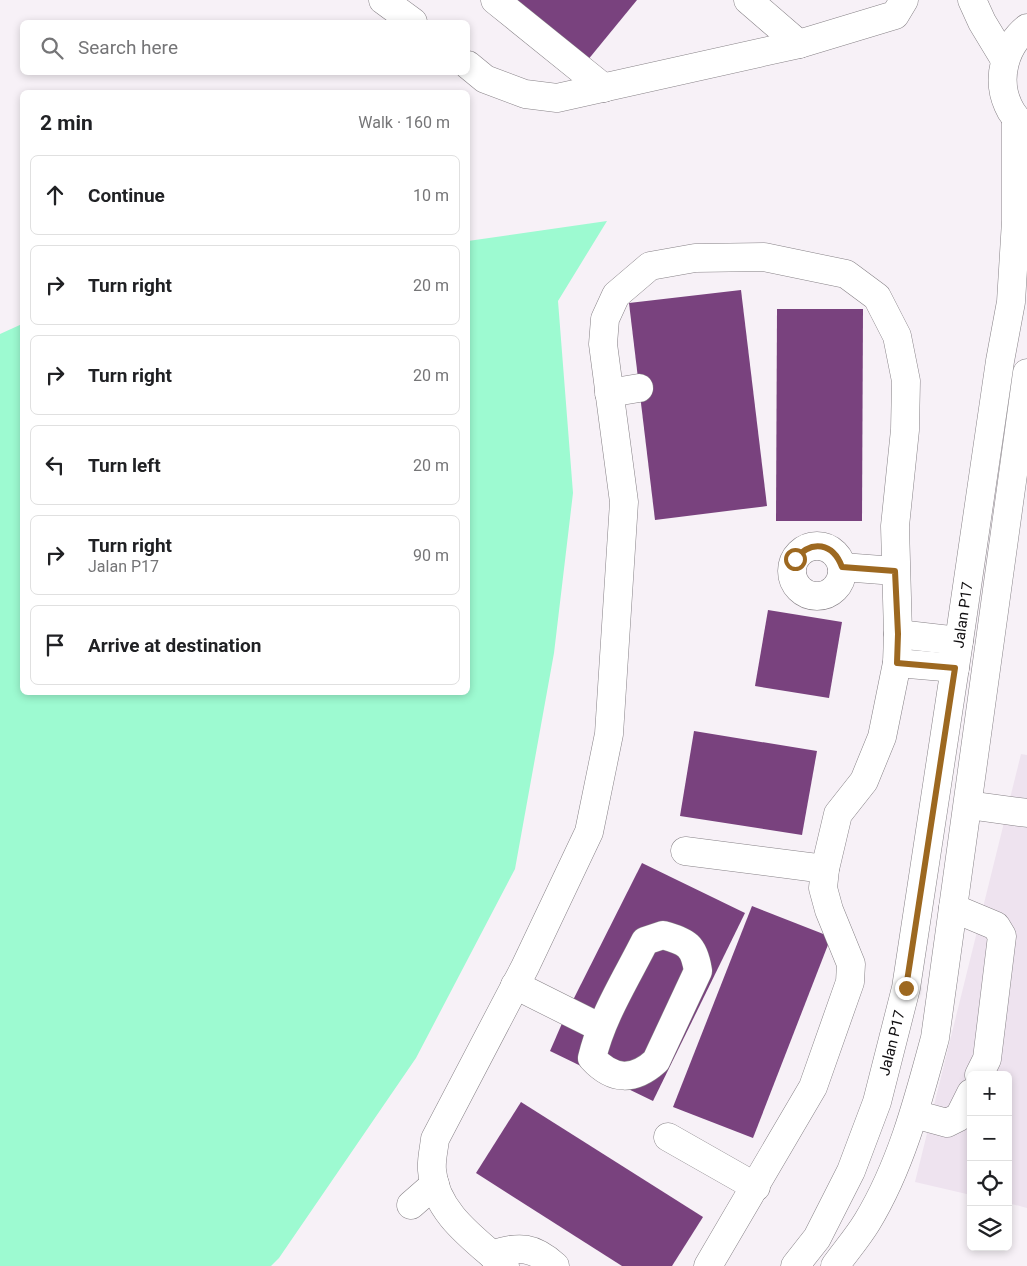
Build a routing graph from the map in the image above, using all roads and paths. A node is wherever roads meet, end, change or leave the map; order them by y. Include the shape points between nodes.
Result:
1 (383, 0) edge
2 (494, 0) edge
3 (748, 0) edge
4 (904, 0) edge
5 (972, 0) edge
6 (410, 20) edge
7 (1027, 28) edge
8 (799, 44) junction
9 (1005, 60) junction
10 (470, 67) edge
11 (604, 88) junction
12 (1022, 124) edge
13 (1027, 372) edge
14 (639, 388) dead end
15 (609, 393) junction
16 (842, 567) dead end
17 (895, 571) junction
18 (898, 634) junction
19 (959, 642) junction
20 (897, 663) junction
21 (955, 668) junction
22 (968, 805) junction
23 (1027, 813) edge
24 (685, 851) dead end
25 (825, 869) junction
26 (953, 908) junction
27 (514, 985) junction
28 (601, 1028) junction
29 (981, 1071) edge
30 (967, 1101) edge
31 (914, 1114) junction
32 (668, 1137) dead end
33 (435, 1184) junction
34 (756, 1187) junction
35 (411, 1205) dead end
36 (499, 1260) edge
37 (555, 1266) edge
38 (708, 1266) edge
39 (795, 1266) edge
40 (835, 1266) edge

1 - 6 street
2 - 11 street
3 - 8 street
4 - 8 street via 895,15
5 - 9 street
7 - 9 street via 1011,46
8 - 11 street
9 - 12 street via 1004,91 1008,105
10 - 11 street via 486,79 525,94 557,98
12 - 19 street, Jalan P17 via 1011,302
13 - 22 street, Jalan P17
14 - 15 street
15 - 17 street via 603,344 604,319 616,295 650,266 696,258 764,257 846,274 877,297 898,336 906,381 905,430 895,526
15 - 27 street via 624,502 609,734 589,832
16 - 17 street
17 - 18 street
18 - 19 street
18 - 20 street
19 - 21 street, Jalan P17
20 - 21 street
20 - 25 street via 882,737 864,781 838,814
21 - 39 street, Jalan P17 via 906,988 877,1102 852,1171 817,1238
22 - 23 street
22 - 26 street, Jalan P17
24 - 25 street
25 - 34 street via 823,888 851,964 850,982 813,1087
26 - 29 street via 996,926 1002,936 987,1059
26 - 31 street, Jalan P17 via 935,1038
27 - 28 street
27 - 33 street via 435,1139 432,1170
28 - 28 street via 646,941 663,935 684,942 695,955 698,971 656,1061 634,1076 620,1076 600,1066 592,1058
30 - 31 street via 959,1116 947,1123
31 - 40 street, Jalan P17 via 867,1222
32 - 34 street
33 - 35 street
33 - 36 street via 438,1196 458,1224
34 - 38 street
36 - 37 street via 509,1249 527,1249

